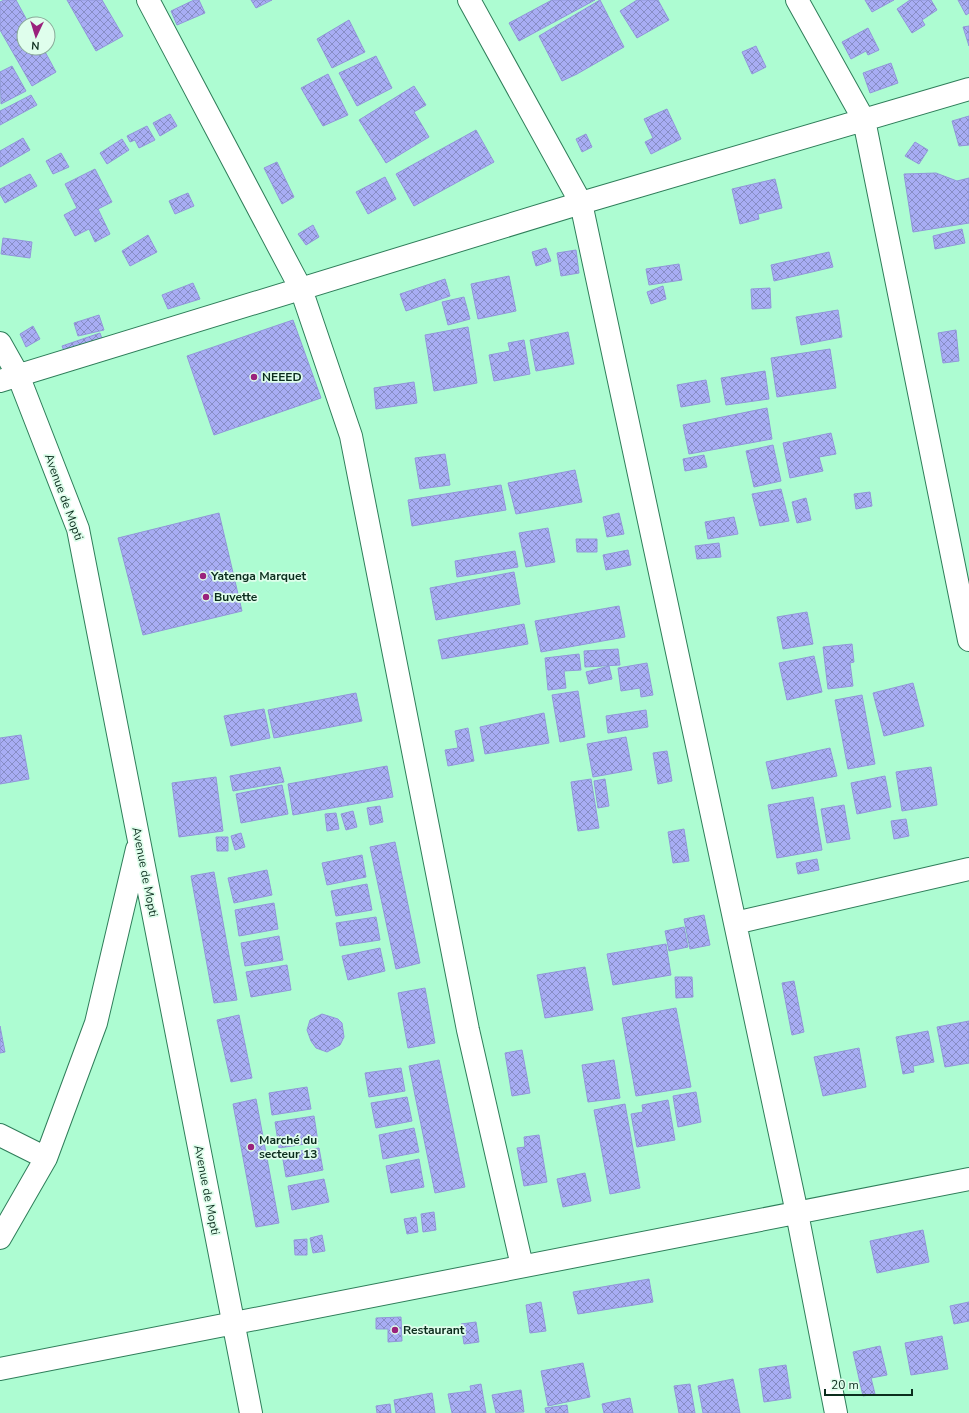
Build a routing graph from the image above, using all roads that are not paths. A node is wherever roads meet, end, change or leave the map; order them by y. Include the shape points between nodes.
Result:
1 (148, 0) edge
2 (469, 0) edge
3 (797, 0) edge
4 (969, 90) edge
5 (864, 120) junction
6 (582, 204) junction
7 (301, 289) junction
8 (0, 343) edge
9 (9, 378) edge
10 (969, 640) edge
11 (138, 840) junction
12 (969, 869) edge
13 (735, 923) junction
14 (0, 1135) edge
15 (46, 1158) junction
16 (969, 1179) edge
17 (796, 1213) junction
18 (0, 1238) edge
19 (522, 1266) junction
20 (233, 1323) junction
21 (0, 1369) edge
22 (251, 1413) edge
23 (836, 1413) edge

1 - 7 street
2 - 6 street
3 - 5 street
4 - 5 street
5 - 6 street
5 - 10 street
6 - 7 street
6 - 13 street
7 - 9 street
7 - 19 street via 351,436 468,1030
8 - 9 street, Avenue de Mopti
9 - 11 street, Avenue de Mopti via 78,529
11 - 15 street via 96,1023
11 - 20 street, Avenue de Mopti
12 - 13 street
13 - 17 street
14 - 15 street
15 - 18 street
16 - 17 street
17 - 19 street
17 - 23 street
19 - 20 street
20 - 21 street
20 - 22 street, Avenue de Mopti

